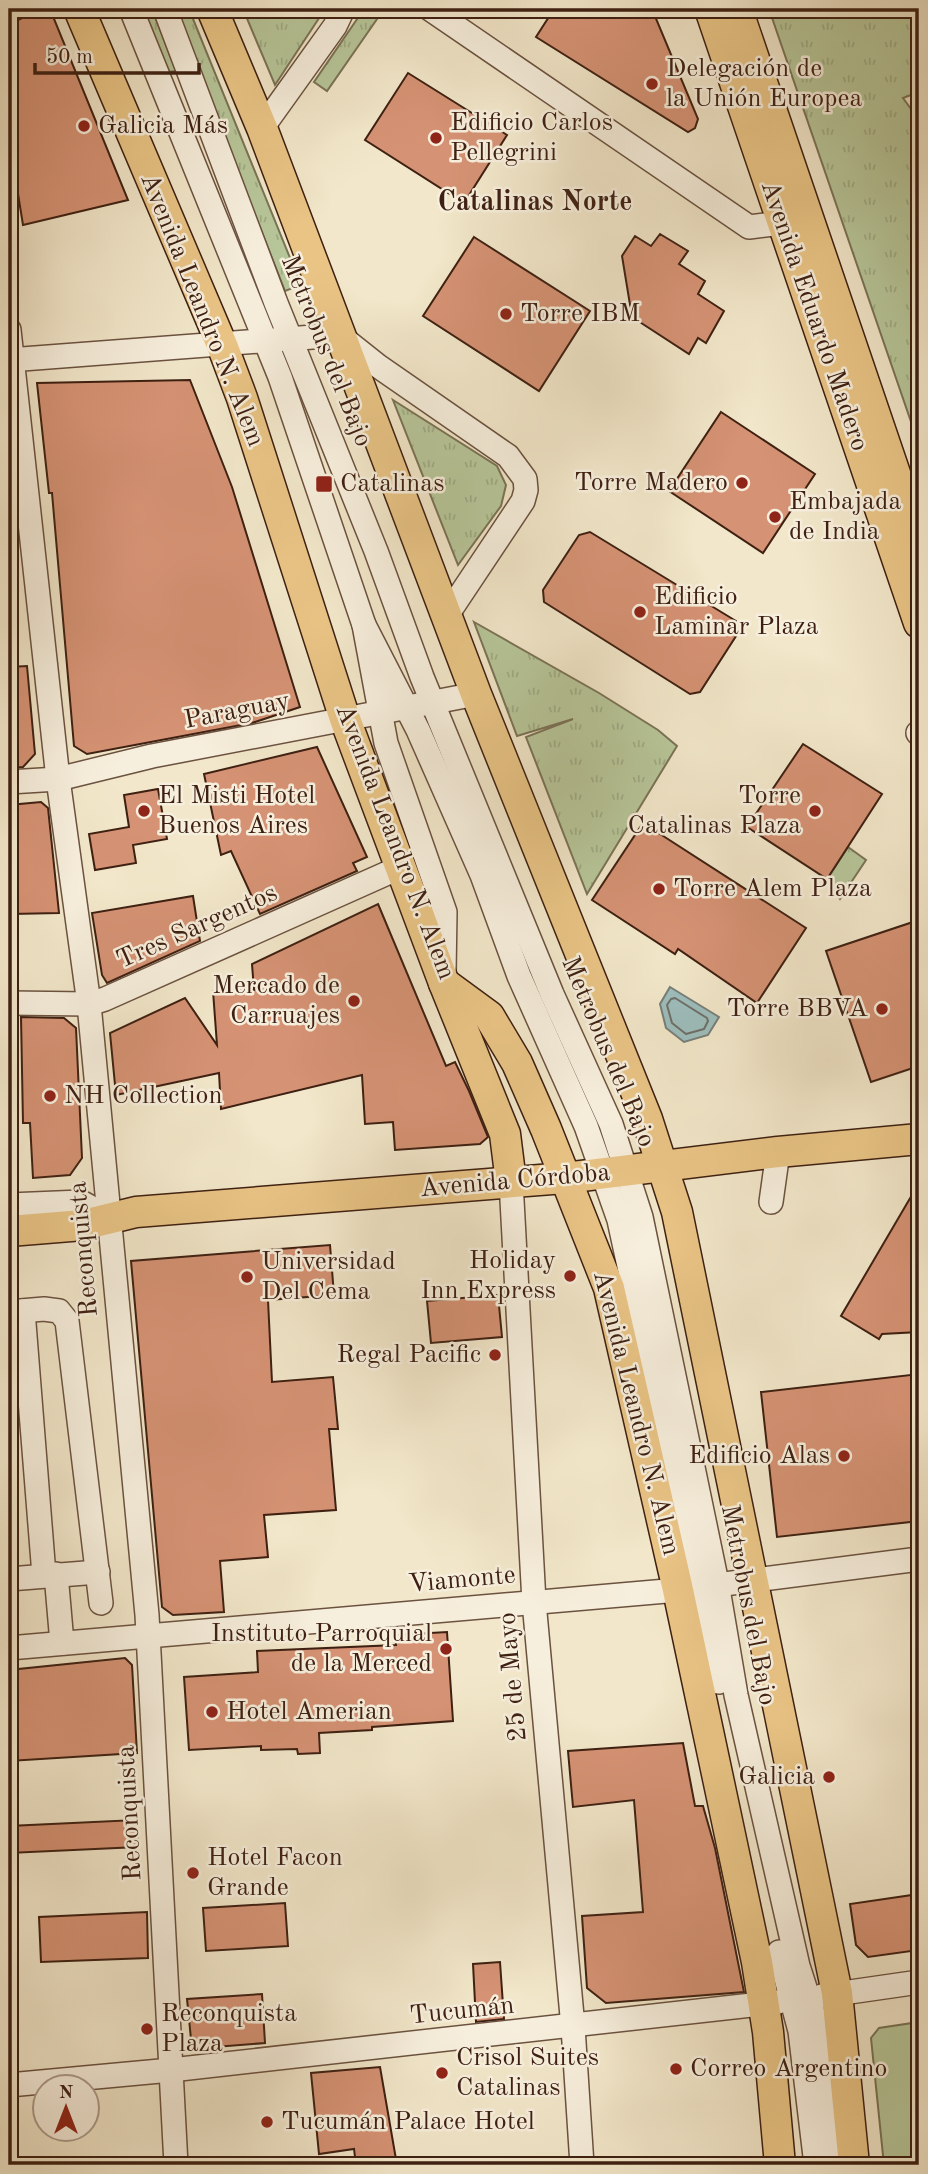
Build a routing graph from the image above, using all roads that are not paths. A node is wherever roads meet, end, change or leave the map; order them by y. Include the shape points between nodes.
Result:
1 (79, 9) edge
2 (131, 9) edge
3 (165, 9) edge
4 (212, 9) edge
5 (343, 9) edge
6 (430, 9) edge
7 (710, 9) edge
8 (737, 9) edge
9 (262, 128) junction
10 (782, 223) junction
11 (9, 330) edge
12 (339, 335) junction
13 (291, 339) junction
14 (264, 341) junction
15 (222, 345) junction
16 (11, 360) edge
17 (919, 544) edge
18 (447, 615) junction
19 (919, 623) edge
20 (364, 625) junction
21 (476, 694) junction
22 (433, 702) junction
23 (406, 708) junction
24 (381, 712) junction
25 (345, 719) junction
26 (58, 779) junction
27 (9, 782) edge
28 (401, 867) junction
29 (444, 983) junction
30 (9, 1003) edge
31 (89, 1004) junction
32 (919, 1139) edge
33 (778, 1152) junction
34 (664, 1166) junction
35 (616, 1172) junction
36 (565, 1178) junction
37 (511, 1182) junction
38 (771, 1202) dead end
39 (9, 1205) edge
40 (110, 1218) junction
41 (9, 1231) edge
42 (16, 1311) edge
43 (919, 1559) edge
44 (98, 1572) junction
45 (50, 1575) junction
46 (9, 1579) edge
47 (751, 1580) junction
48 (698, 1586) junction
49 (534, 1602) junction
50 (101, 1603) dead end
51 (149, 1635) junction
52 (62, 1643) junction
53 (9, 1648) edge
54 (919, 1982) edge
55 (801, 1999) junction
56 (573, 2027) junction
57 (171, 2070) junction
58 (9, 2085) edge
59 (176, 2165) edge
60 (582, 2165) edge
61 (780, 2165) edge
62 (816, 2165) edge
63 (832, 2165) edge
64 (853, 2165) edge

1 - 15 main road, Avenida Leandro N. Alem
2 - 14 street, Metrobus del Bajo
3 - 13 street, Metrobus del Bajo
4 - 9 main road, Avenida Leandro N. Alem
5 - 9 street
6 - 10 street via 749,227
7 - 10 main road, Avenida Eduardo Madero
8 - 17 main road, Avenida Eduardo Madero
9 - 12 main road, Avenida Leandro N. Alem
10 - 19 main road, Avenida Eduardo Madero
11 - 16 street, Reconquista
12 - 13 street
12 - 18 main road, Avenida Leandro N. Alem
12 - 18 street via 508,456 525,480 523,501
13 - 14 street
13 - 22 street, Metrobus del Bajo
14 - 15 street
14 - 20 street, Metrobus del Bajo
15 - 16 street
15 - 25 main road, Avenida Leandro N. Alem
16 - 26 street, Reconquista
18 - 21 main road, Avenida Leandro N. Alem
20 - 23 street, Metrobus del Bajo
20 - 24 street, Metrobus del Bajo
21 - 22 street, Paraguay
21 - 34 main road, Avenida Leandro N. Alem
22 - 23 street, Paraguay
22 - 35 street, Metrobus del Bajo via 552,994 611,1124
23 - 24 street, Paraguay
23 - 35 street, Metrobus del Bajo via 482,875 519,976 586,1126
24 - 25 street, Paraguay
24 - 29 street, Metrobus del Bajo via 386,743 445,912
25 - 26 street, Paraguay
25 - 28 main road, Avenida Leandro N. Alem
26 - 27 street, Paraguay
26 - 31 street, Reconquista
28 - 29 main road, Avenida Leandro N. Alem
28 - 31 street, Tres Sargentos
29 - 36 main road, Avenida Leandro N. Alem via 489,1016 517,1063
29 - 37 main road via 505,1134
30 - 31 street, Tres Sargentos
31 - 40 street, Reconquista
32 - 33 main road, Avenida Córdoba
33 - 34 main road, Avenida Córdoba
33 - 38 street
34 - 35 main road, Avenida Córdoba
34 - 47 main road, Avenida Leandro N. Alem
35 - 36 main road, Avenida Córdoba
35 - 48 street, Metrobus del Bajo via 641,1217
36 - 37 main road, Avenida Córdoba
36 - 48 main road, Avenida Leandro N. Alem via 610,1288
37 - 40 main road, Avenida Córdoba via 136,1212
37 - 49 street, 25 de Mayo
39 - 40 street via 81,1202
40 - 41 main road, Avenida Córdoba
40 - 51 street, Reconquista
42 - 44 street via 59,1311 67,1321
42 - 45 street
43 - 47 street, Viamonte
44 - 45 street
44 - 50 street
45 - 46 street
45 - 52 street
47 - 48 street, Viamonte
47 - 55 main road, Avenida Leandro N. Alem
48 - 49 street, Viamonte
48 - 55 main road, Avenida Leandro N. Alem
48 - 55 street, Metrobus del Bajo via 736,1695 798,1966
49 - 51 street, Viamonte
49 - 56 street, 25 de Mayo
51 - 52 street, Viamonte
51 - 57 street, Reconquista
52 - 53 street, Viamonte
54 - 55 street, Tucumán
55 - 56 street, Tucumán
55 - 61 main road, Avenida Leandro N. Alem
55 - 62 street, Metrobus del Bajo via 800,2031
55 - 63 street, Metrobus del Bajo via 818,2028
55 - 64 main road, Avenida Leandro N. Alem
56 - 57 street, Tucumán
56 - 60 street, 25 de Mayo
57 - 58 street, Tucumán
57 - 59 street, Reconquista

